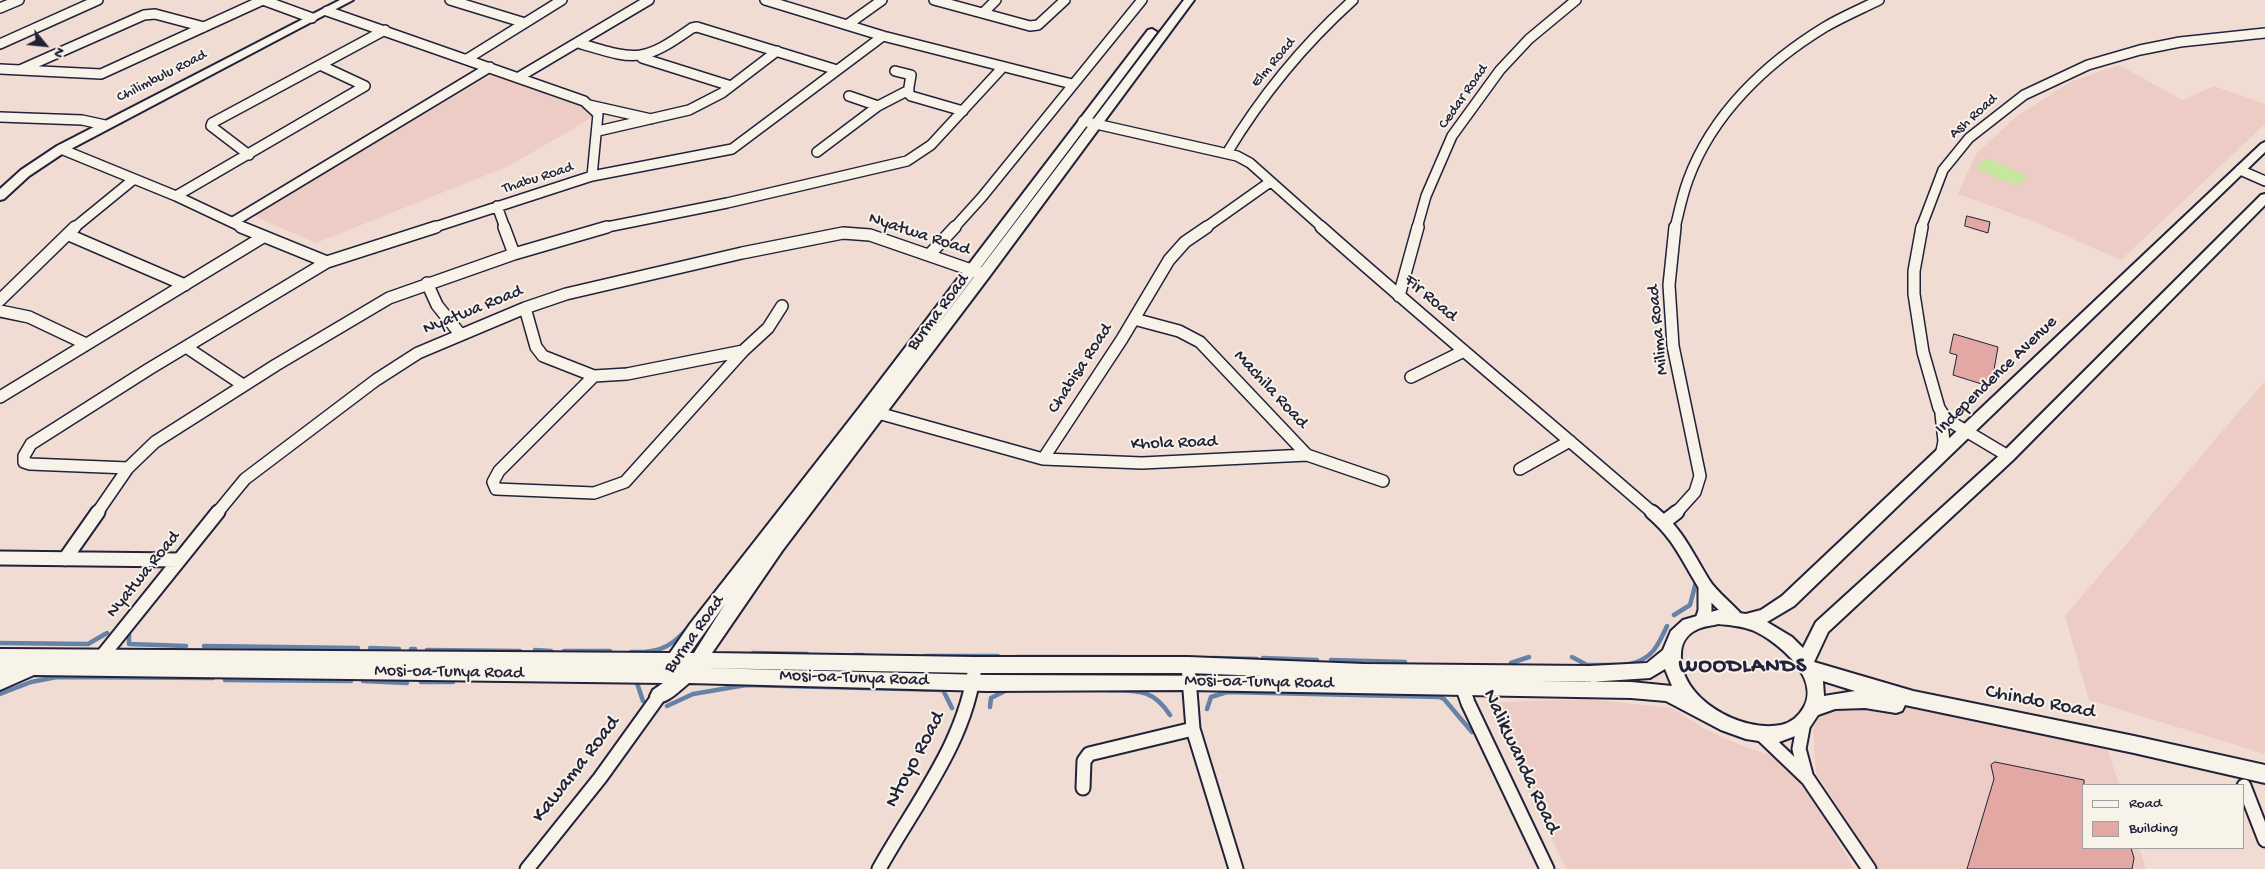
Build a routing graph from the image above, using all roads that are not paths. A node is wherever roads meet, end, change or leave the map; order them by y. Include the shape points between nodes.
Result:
1 (19, 0) edge
2 (98, 0) edge
3 (263, 0) edge
4 (348, 0) edge
5 (450, 0) edge
6 (562, 0) edge
7 (649, 0) edge
8 (765, 0) edge
9 (797, 0) edge
10 (882, 0) edge
11 (934, 0) edge
12 (996, 0) edge
13 (1064, 0) edge
14 (1142, 0) edge
15 (1176, 0) edge
16 (1188, 0) edge
17 (1353, 0) edge
18 (1576, 0) edge
19 (1879, 0) edge
20 (787, 7) junction
21 (0, 8) edge
22 (327, 11) junction
23 (983, 13) junction
24 (312, 18) junction
25 (525, 23) junction
26 (847, 26) junction
27 (204, 27) junction
28 (385, 30) junction
29 (2265, 32) edge
30 (883, 36) junction
31 (578, 43) junction
32 (0, 44) edge
33 (777, 51) junction
34 (642, 58) junction
35 (467, 59) junction
36 (320, 65) junction
37 (490, 67) junction
38 (1002, 68) junction
39 (0, 70) edge
40 (837, 70) junction
41 (18, 71) junction
42 (895, 71) dead end
43 (519, 77) junction
44 (1072, 84) junction
45 (731, 86) junction
46 (909, 90) junction
47 (849, 96) dead end
48 (589, 105) junction
49 (878, 106) junction
50 (964, 111) junction
51 (0, 117) edge
52 (655, 120) junction
53 (1089, 122) junction
54 (105, 125) junction
55 (598, 131) junction
56 (2265, 146) edge
57 (61, 149) junction
58 (817, 152) dead end
59 (1227, 153) junction
60 (249, 155) junction
61 (2240, 170) junction
62 (592, 176) junction
63 (134, 179) junction
64 (2265, 181) edge
65 (1270, 182) junction
66 (0, 196) edge
67 (176, 196) junction
68 (2265, 198) edge
69 (498, 206) junction
70 (233, 222) junction
71 (69, 235) junction
72 (263, 237) junction
73 (514, 254) junction
74 (930, 254) junction
75 (326, 262) junction
76 (978, 272) junction
77 (427, 283) junction
78 (185, 285) junction
79 (1399, 296) junction
80 (0, 300) edge
81 (782, 306) dead end
82 (525, 308) junction
83 (0, 311) edge
84 (1134, 319) junction
85 (460, 334) junction
86 (86, 344) junction
87 (186, 347) junction
88 (743, 351) junction
89 (1464, 351) junction
90 (594, 376) junction
91 (1411, 377) dead end
92 (243, 385) junction
93 (1, 394) edge
94 (1939, 408) junction
95 (878, 413) junction
96 (1968, 432) junction
97 (1570, 441) junction
98 (1307, 455) junction
99 (1942, 456) junction
100 (2008, 456) junction
101 (1042, 459) junction
102 (128, 468) junction
103 (1520, 469) dead end
104 (1383, 481) dead end
105 (1664, 522) junction
106 (0, 558) edge
107 (65, 559) junction
108 (179, 560) junction
109 (1705, 585) junction
110 (1702, 620) junction
111 (1742, 620) junction
112 (1672, 654) junction
113 (0, 656) edge
114 (674, 660) junction
115 (698, 661) junction
116 (97, 662) junction
117 (1807, 666) junction
118 (0, 667) edge
119 (36, 667) junction
120 (975, 674) junction
121 (1188, 674) junction
122 (665, 676) junction
123 (685, 676) junction
124 (1460, 680) junction
125 (0, 682) edge
126 (660, 696) junction
127 (1704, 712) junction
128 (1810, 715) junction
129 (1193, 730) junction
130 (1762, 735) junction
131 (2265, 774) edge
132 (1808, 779) junction
133 (2241, 779) edge
134 (2265, 782) edge
135 (1083, 788) dead end
136 (2245, 789) edge
137 (2265, 840) edge
138 (527, 869) edge
139 (879, 869) edge
140 (1236, 869) edge
141 (1547, 869) edge
142 (1868, 869) edge

1 - 21 street
2 - 32 street
3 - 24 street
3 - 27 street
4 - 22 main road, Chilimbulu Road
5 - 25 street
6 - 25 street
7 - 31 street
8 - 20 street
9 - 20 street
10 - 26 street
11 - 23 street
12 - 23 street
13 - 23 street via 1035,26
14 - 44 street
15 - 53 main road, Burma Road
16 - 53 main road, Burma Road
17 - 59 street, Elm Road via 1298,54 1254,109
18 - 79 street, Cedar Road via 1543,26 1500,70 1452,136 1426,196
19 - 105 street, Milima Road via 1814,32 1774,61 1722,114 1696,160 1674,228 1669,306 1674,348 1700,478 1697,490
20 - 26 street
22 - 24 main road, Chilimbulu Road
22 - 28 street
24 - 54 main road, Chilimbulu Road
25 - 35 street
26 - 30 street
27 - 41 street via 101,74
27 - 41 street via 148,14
28 - 35 street
28 - 36 street
29 - 94 street, Ash Road via 2180,42 2088,65 2024,95 1969,138 1936,186 1920,231 1914,271 1918,328
30 - 38 street
30 - 40 street
31 - 34 street
31 - 43 street
33 - 34 street via 695,27 658,52
33 - 40 street
33 - 45 street
34 - 45 street
35 - 37 street
36 - 60 street via 212,123 211,126
36 - 60 street via 365,86
37 - 43 street
37 - 70 street
38 - 44 street
38 - 50 street
39 - 41 street
40 - 62 street via 732,149
42 - 46 street via 911,75
43 - 48 street via 573,95
44 - 74 street via 982,197
45 - 52 street via 707,102
46 - 49 street
46 - 50 street via 911,96
47 - 49 street
48 - 52 street
48 - 55 street, Thabu Road via 598,114
49 - 58 street
50 - 73 street via 921,154 906,161 727,203 609,226
51 - 54 street via 76,120
52 - 55 street
53 - 59 street, Fir Road
53 - 76 main road, Burma Road
54 - 57 main road, Chilimbulu Road
55 - 62 street, Thabu Road
56 - 61 main road, Independence Avenue
57 - 63 street
57 - 66 main road, Chilimbulu Road via 25,173
59 - 65 street, Fir Road via 1245,159
60 - 67 street
61 - 64 street
61 - 96 main road, Independence Avenue
62 - 69 street, Thabu Road
63 - 67 street
63 - 71 street via 100,204
65 - 79 street, Fir Road
65 - 84 street, Chabisa Road via 1174,251 1164,263
67 - 70 street
68 - 100 main road
69 - 73 street
69 - 75 street, Thabu Road
70 - 72 street
71 - 78 street
71 - 80 street
72 - 75 street
72 - 78 street
73 - 77 street
74 - 76 street, Nyatwa Road
74 - 82 street, Nyatwa Road via 870,235 843,233 644,275 566,294
75 - 87 street, Thabu Road
76 - 95 main road, Burma Road
76 - 114 main road, Burma Road
77 - 85 street via 438,305
77 - 92 street via 381,302
78 - 86 street
79 - 89 street, Fir Road
81 - 88 street via 768,328
82 - 85 street, Nyatwa Road
82 - 90 street via 536,347 543,356
83 - 86 street via 29,317
84 - 98 street, Machila Road via 1179,331 1200,342
84 - 101 street, Chabisa Road
85 - 108 street, Nyatwa Road via 401,363 245,479
86 - 93 street
87 - 92 street
87 - 102 street, Thabu Road via 31,444 24,456 24,462 30,464
88 - 90 street via 627,374
88 - 90 street via 625,482 594,493 496,488 493,482 499,471
89 - 91 street
89 - 97 street, Fir Road
92 - 102 street via 155,442
94 - 96 street, Ash Road via 1946,419
94 - 99 street, Ash Road via 1944,432
95 - 101 street
95 - 115 main road, Burma Road via 776,546
96 - 99 main road, Independence Avenue
96 - 100 street, Ash Road
97 - 103 street
97 - 105 street, Fir Road
98 - 101 street, Khola Road via 1094,464
98 - 104 street, Machila Road
99 - 111 main road, Independence Avenue via 1788,601 1766,615
100 - 117 main road via 1822,628
102 - 107 street
105 - 109 street, Fir Road via 1684,547
106 - 107 street
107 - 108 street
108 - 116 street, Nyatwa Road
109 - 110 street, Fir Road
109 - 111 street, Fir Road
110 - 111 main road via 1718,617
110 - 112 main road via 1686,627 1676,639
111 - 117 main road via 1780,638 1797,652
112 - 124 main road, Mosi-oa-Tunya Road via 1652,670
112 - 127 main road via 1676,677
113 - 116 main road, Mosi-oa-Tunya Road
114 - 115 main road, Mosi-oa-Tunya Road
114 - 116 main road, Mosi-oa-Tunya Road
114 - 122 main road, Burma Road
115 - 120 main road, Mosi-oa-Tunya Road via 833,661
115 - 123 main road, Burma Road
116 - 119 main road, Mosi-oa-Tunya Road
116 - 122 main road, Mosi-oa-Tunya Road
117 - 128 main road via 1816,689
117 - 133 main road, Chindo Road via 1894,696 2092,735
118 - 119 main road, Mosi-oa-Tunya Road
119 - 125 main road
120 - 121 main road, Mosi-oa-Tunya Road
120 - 123 main road, Mosi-oa-Tunya Road
120 - 139 street, Ntoyo Road via 956,738
121 - 124 main road, Mosi-oa-Tunya Road
121 - 129 street
122 - 123 main road, Mosi-oa-Tunya Road
122 - 126 main road, Burma Road
123 - 126 main road, Burma Road
124 - 127 main road, Mosi-oa-Tunya Road via 1669,693
124 - 141 street, Nalikwanda Road
126 - 138 street, Kawama Road
127 - 130 main road via 1732,727
128 - 130 main road via 1793,730
128 - 132 street via 1798,739 1798,753
128 - 133 main road, Chindo Road via 1830,700 1849,698 2083,741
129 - 135 street via 1089,754 1084,761
129 - 140 street
130 - 132 street
131 - 133 main road, Chindo Road
132 - 142 street
133 - 134 main road, Chindo Road
136 - 137 street

